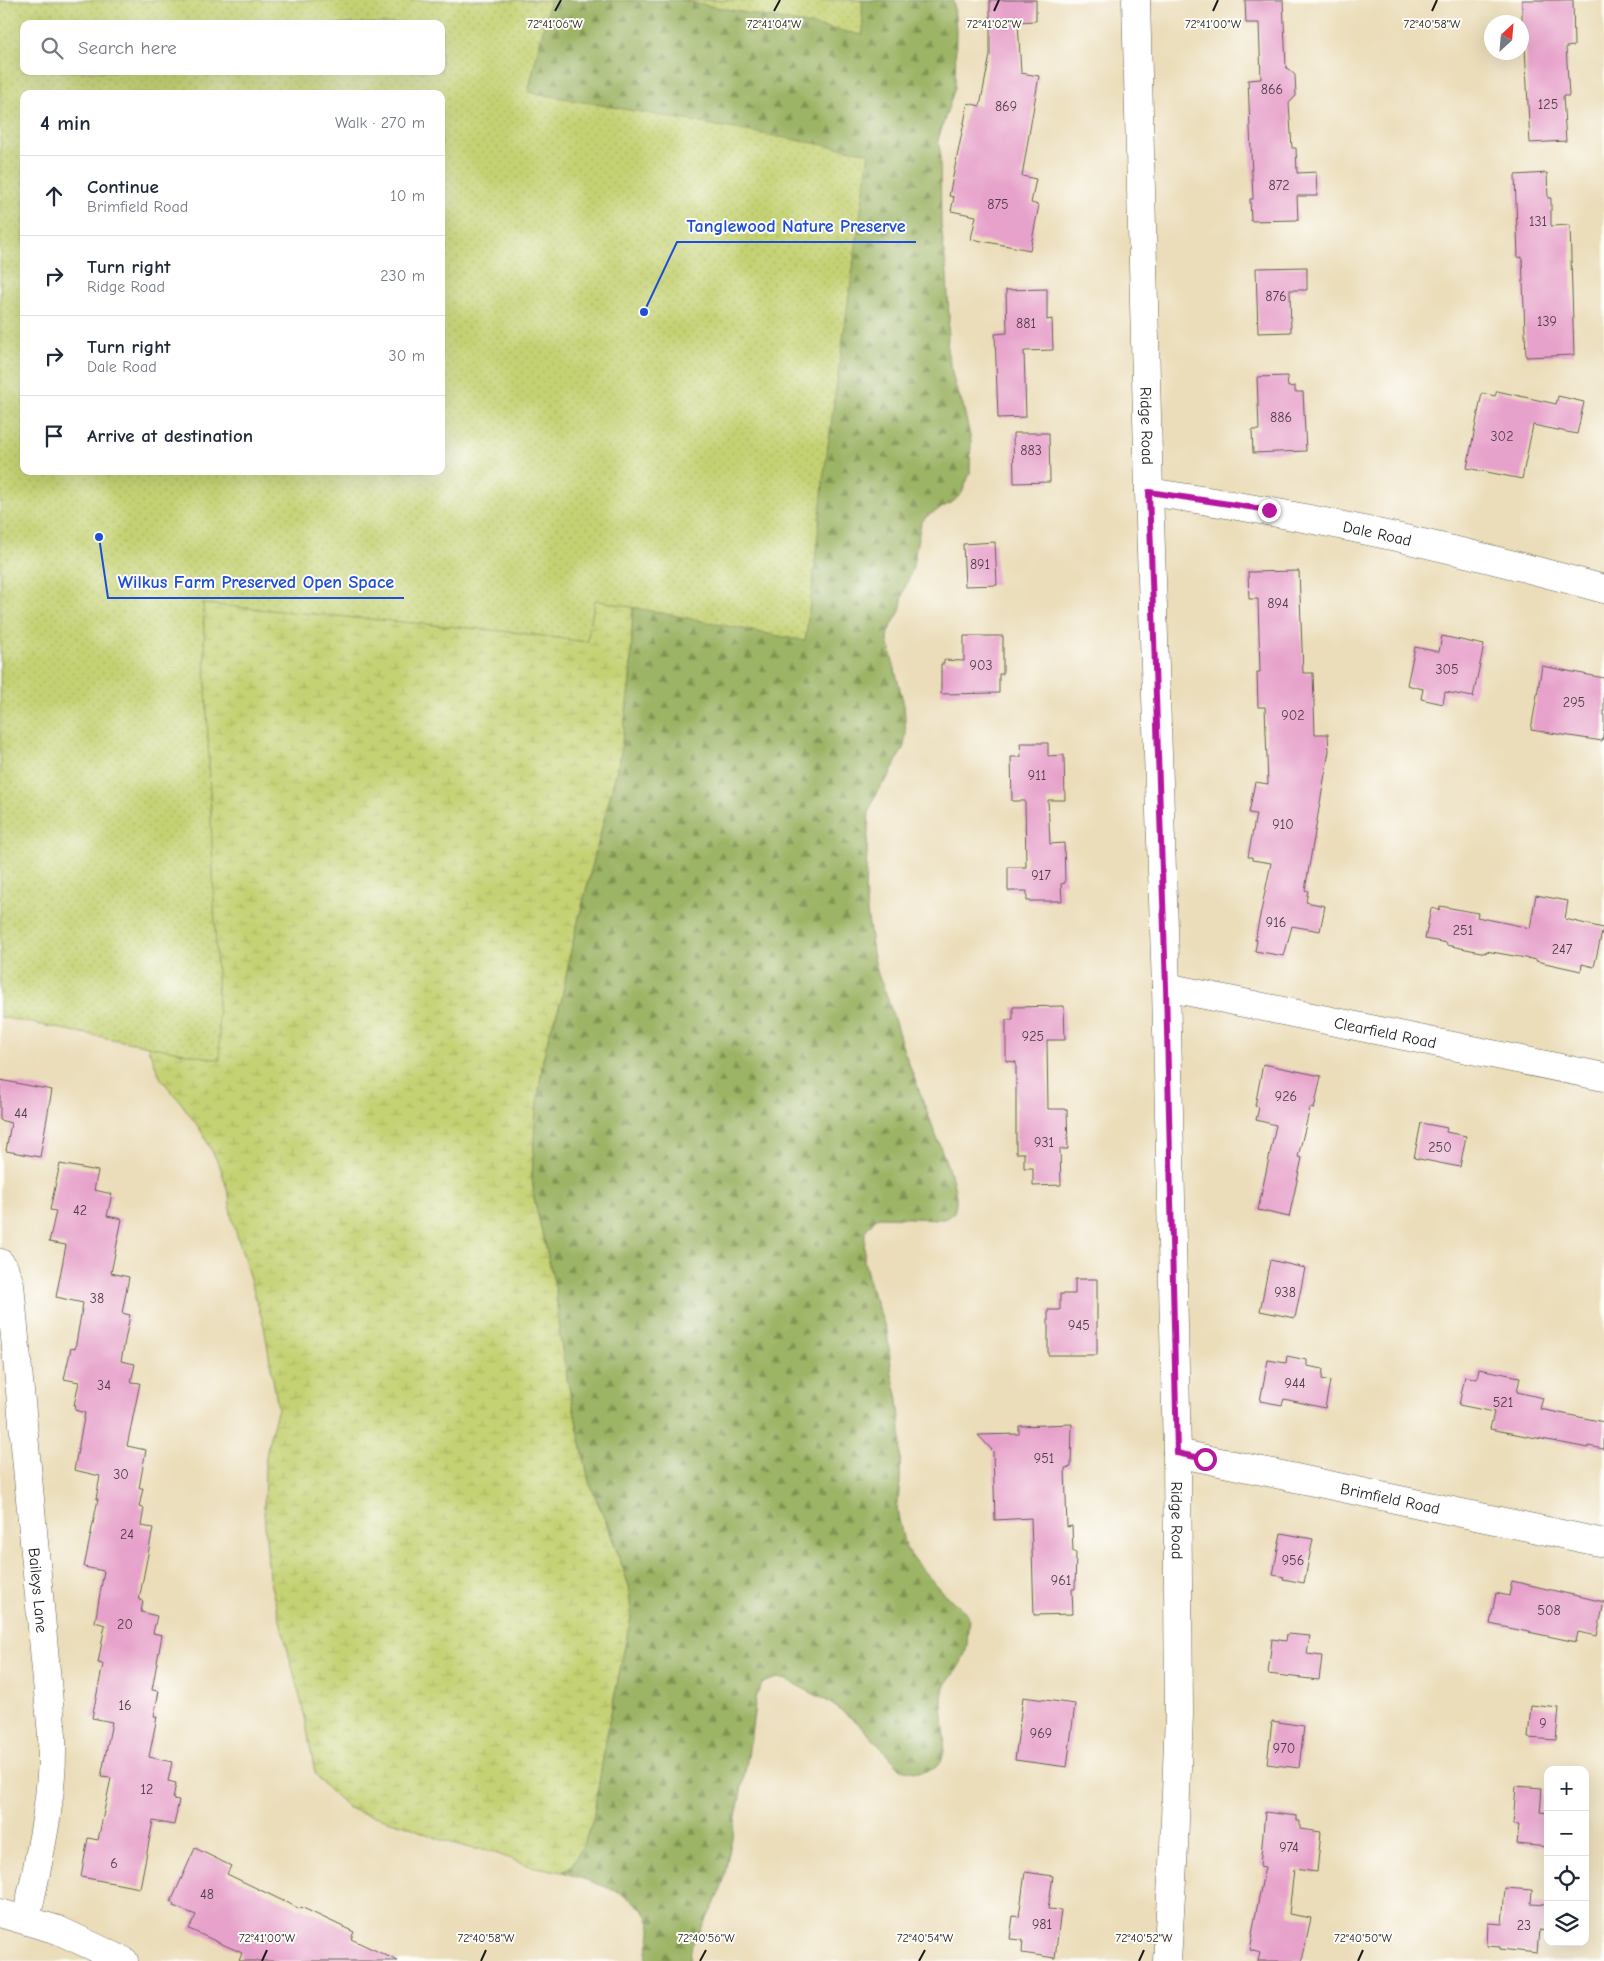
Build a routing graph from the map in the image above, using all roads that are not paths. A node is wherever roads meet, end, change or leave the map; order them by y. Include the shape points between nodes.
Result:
1 (1136, 0) edge
2 (1149, 492) junction
3 (1604, 589) edge
4 (1166, 987) junction
5 (1604, 1077) edge
6 (0, 1263) edge
7 (1177, 1453) junction
8 (1604, 1543) edge
9 (0, 1913) edge
10 (26, 1920) junction
11 (124, 1961) edge
12 (1167, 1961) edge

1 - 2 street, Ridge Road
2 - 3 street, Dale Road via 1269,510 1394,536
2 - 4 street, Ridge Road
4 - 5 street, Clearfield Road
4 - 7 street, Ridge Road
6 - 10 street, Baileys Lane via 10,1284 52,1735 50,1801
7 - 8 street, Brimfield Road
7 - 12 street, Ridge Road via 1179,1714
9 - 10 street
10 - 11 street via 58,1930

